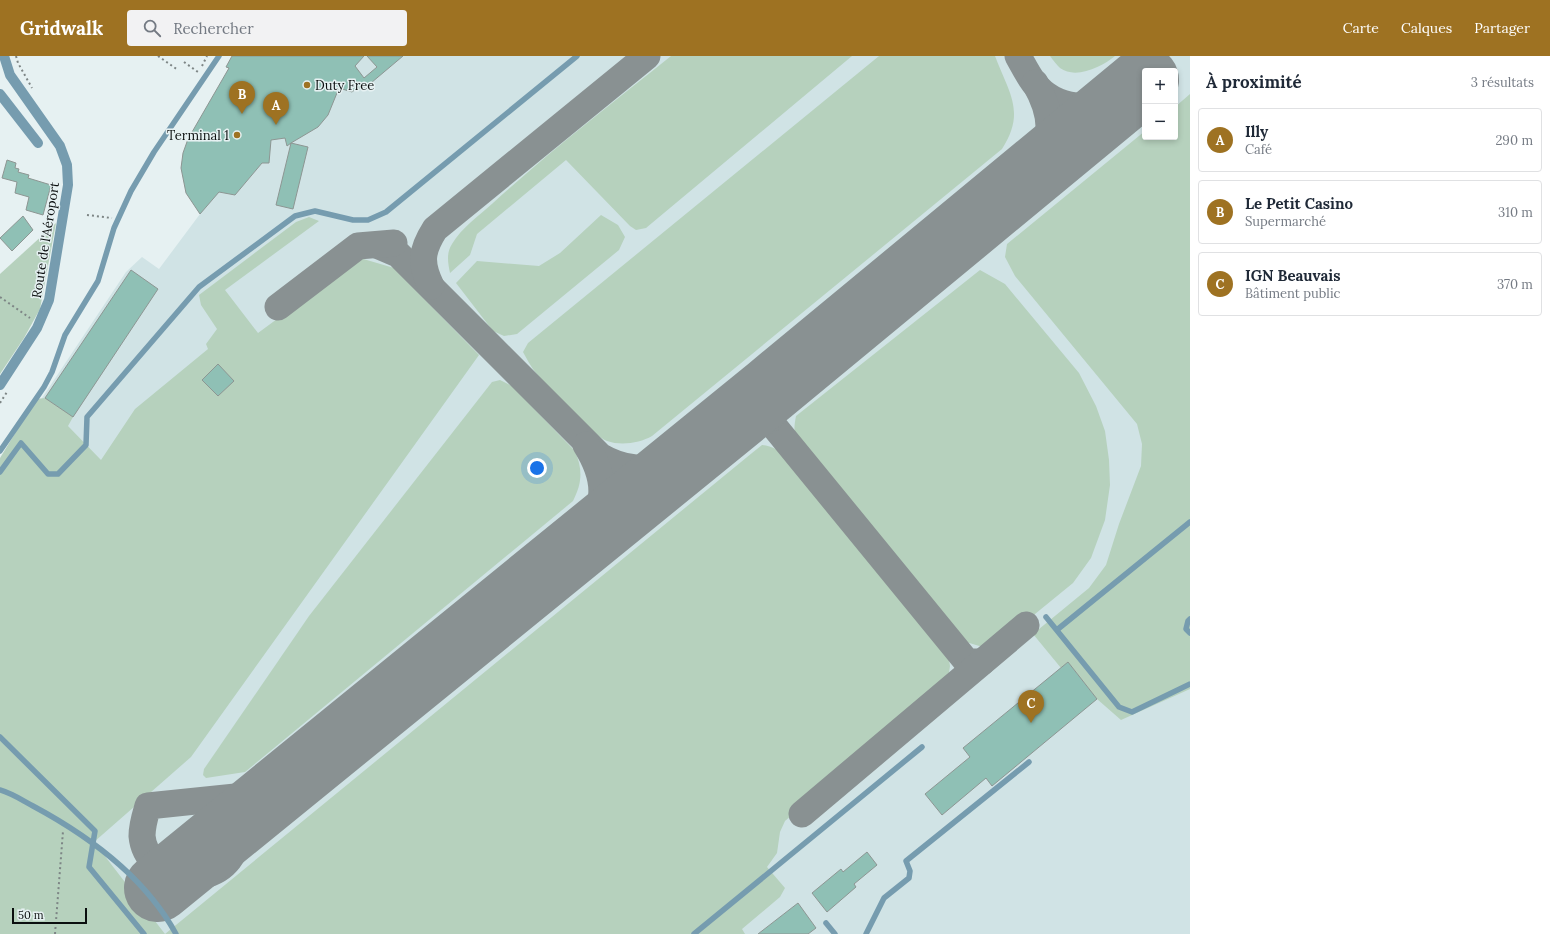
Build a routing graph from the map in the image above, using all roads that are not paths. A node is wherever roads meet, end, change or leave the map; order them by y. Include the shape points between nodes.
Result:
1 (4, 56) edge
2 (214, 56) edge
3 (218, 56) edge
4 (576, 56) edge
5 (210, 69) junction
6 (0, 94) edge
7 (38, 142) dead end
8 (0, 385) edge
9 (0, 451) edge
10 (0, 472) edge
11 (1190, 522) edge
12 (1046, 617) dead end
13 (1190, 619) edge
14 (1058, 630) junction
15 (1190, 634) edge
16 (1190, 684) edge
17 (0, 737) edge
18 (922, 747) dead end
19 (1029, 762) dead end
20 (0, 790) edge
21 (94, 842) junction
22 (826, 923) dead end
23 (144, 934) edge
24 (176, 934) edge
25 (694, 934) edge
26 (835, 934) edge
27 (866, 934) edge

1 - 8 street, Route de l'Aéroport via 10,75 60,146 66,158 68,179 48,306 38,328
2 - 5 lane
3 - 5 lane
4 - 10 lane via 386,212 368,220 353,220 315,211 295,216 199,287 87,417 86,445 58,474 48,474 21,443
5 - 9 lane via 154,152 118,219 110,237 98,281 65,335 52,372
6 - 7 street
11 - 14 lane
12 - 14 lane
13 - 15 lane via 1186,629
14 - 16 lane via 1125,710 1132,712
17 - 21 lane via 96,831
18 - 25 lane
19 - 27 lane via 906,861 910,870 908,878 884,898
20 - 21 lane via 64,822
21 - 23 lane via 89,867
21 - 24 lane via 148,893
22 - 26 lane

